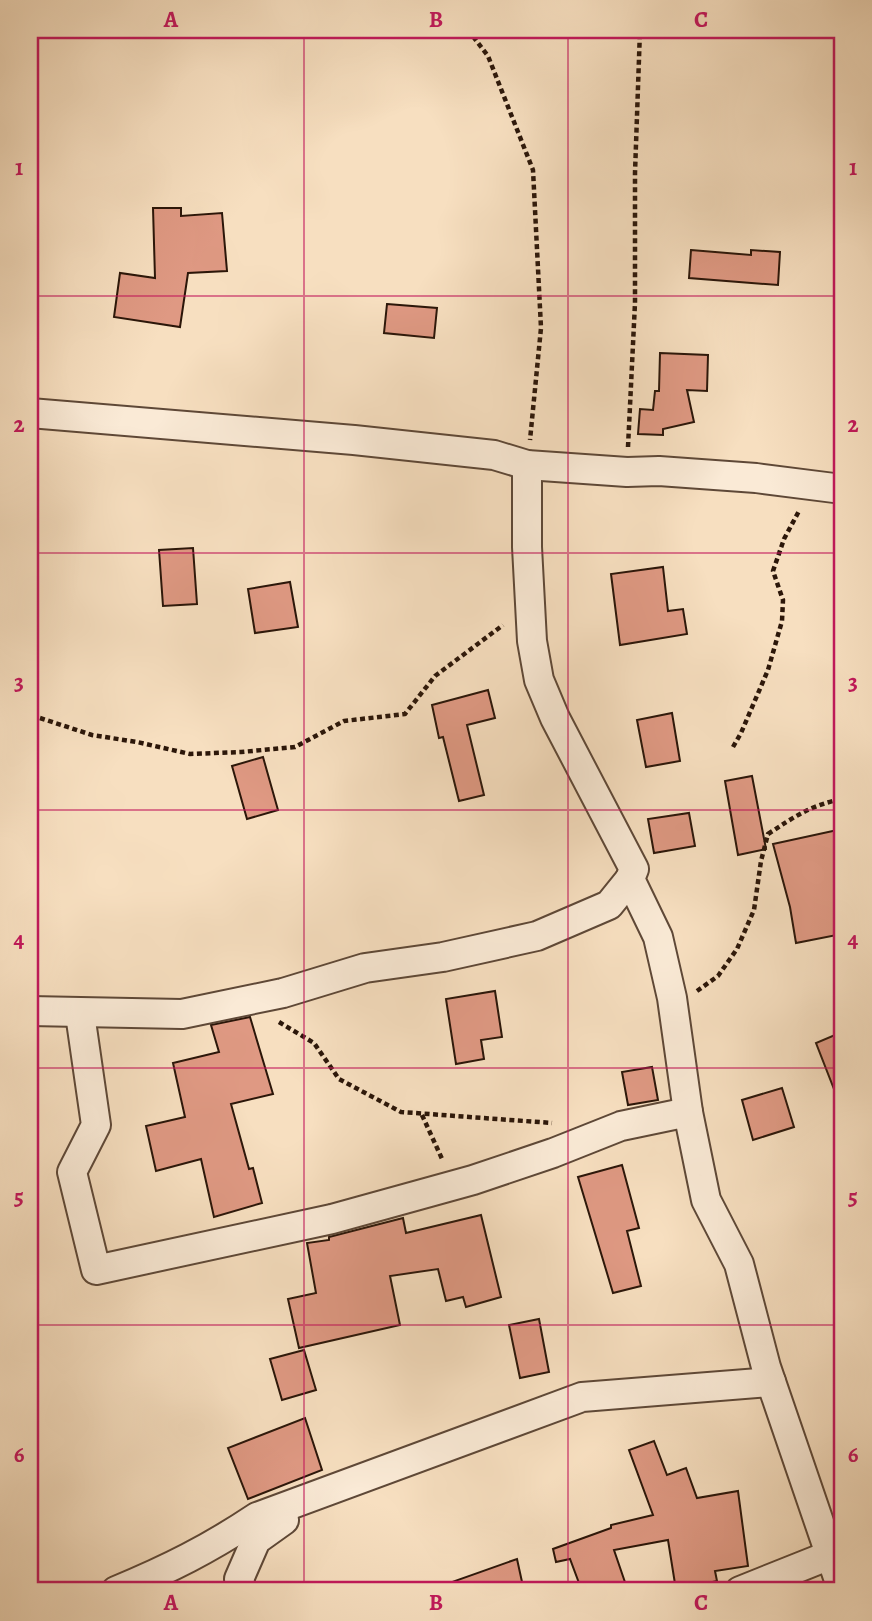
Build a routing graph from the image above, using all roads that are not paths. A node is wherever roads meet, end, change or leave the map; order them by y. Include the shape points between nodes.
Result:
1 (30, 413) edge
2 (527, 464) junction
3 (842, 489) edge
4 (630, 878) junction
5 (30, 1011) edge
6 (80, 1013) junction
7 (688, 1112) junction
8 (771, 1382) junction
9 (323, 1491) junction
10 (836, 1554) edge
11 (842, 1588) edge
12 (116, 1591) edge
13 (242, 1591) edge
14 (740, 1591) edge

1 - 2 street via 354,440 494,455
2 - 3 street via 728,476
2 - 4 street via 532,641 539,680 634,869
4 - 6 street via 609,905 537,936 365,968 283,993 182,1014
4 - 7 street via 658,937 674,1008
5 - 6 street
6 - 7 street via 96,1125 72,1172 96,1270 332,1219 461,1184 621,1126
7 - 8 street via 706,1200 739,1264
8 - 9 street via 582,1397
8 - 10 street
9 - 12 street via 257,1517 177,1565
9 - 13 street via 256,1541 239,1579
10 - 11 street
10 - 14 street

